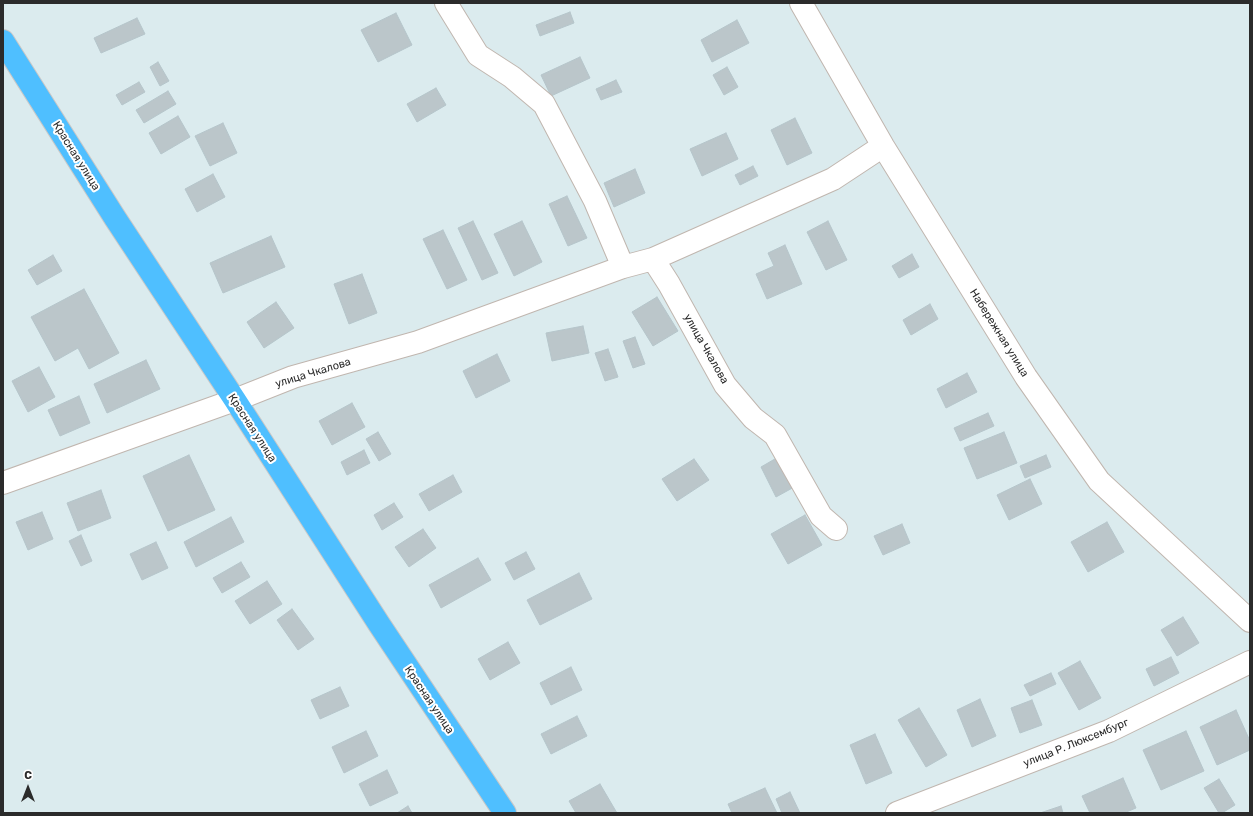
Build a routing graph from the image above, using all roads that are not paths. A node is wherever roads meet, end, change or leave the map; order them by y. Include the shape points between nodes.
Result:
1 (446, 3) edge
2 (801, 3) edge
3 (3, 41) edge
4 (883, 146) junction
5 (653, 259) junction
6 (623, 267) junction
7 (235, 400) junction
8 (3, 483) edge
9 (836, 529) dead end
10 (1250, 621) edge
11 (1250, 662) edge
12 (505, 813) edge
13 (897, 813) edge

1 - 6 street via 478,55 512,77 544,104 595,201
2 - 4 street, Набережная улица
3 - 7 main road, Красная улица via 115,218
4 - 5 street, улица Чкалова via 832,178
4 - 10 street, Набережная улица via 1026,377 1099,481
5 - 6 street, улица Чкалова
5 - 9 street, улица Чкалова via 726,385 753,418 774,435 821,516
6 - 7 street, улица Чкалова via 418,342 293,377
7 - 8 street, улица Чкалова
7 - 12 main road, Красная улица via 379,624
11 - 13 street, улица Р. Люксембург via 1109,731

